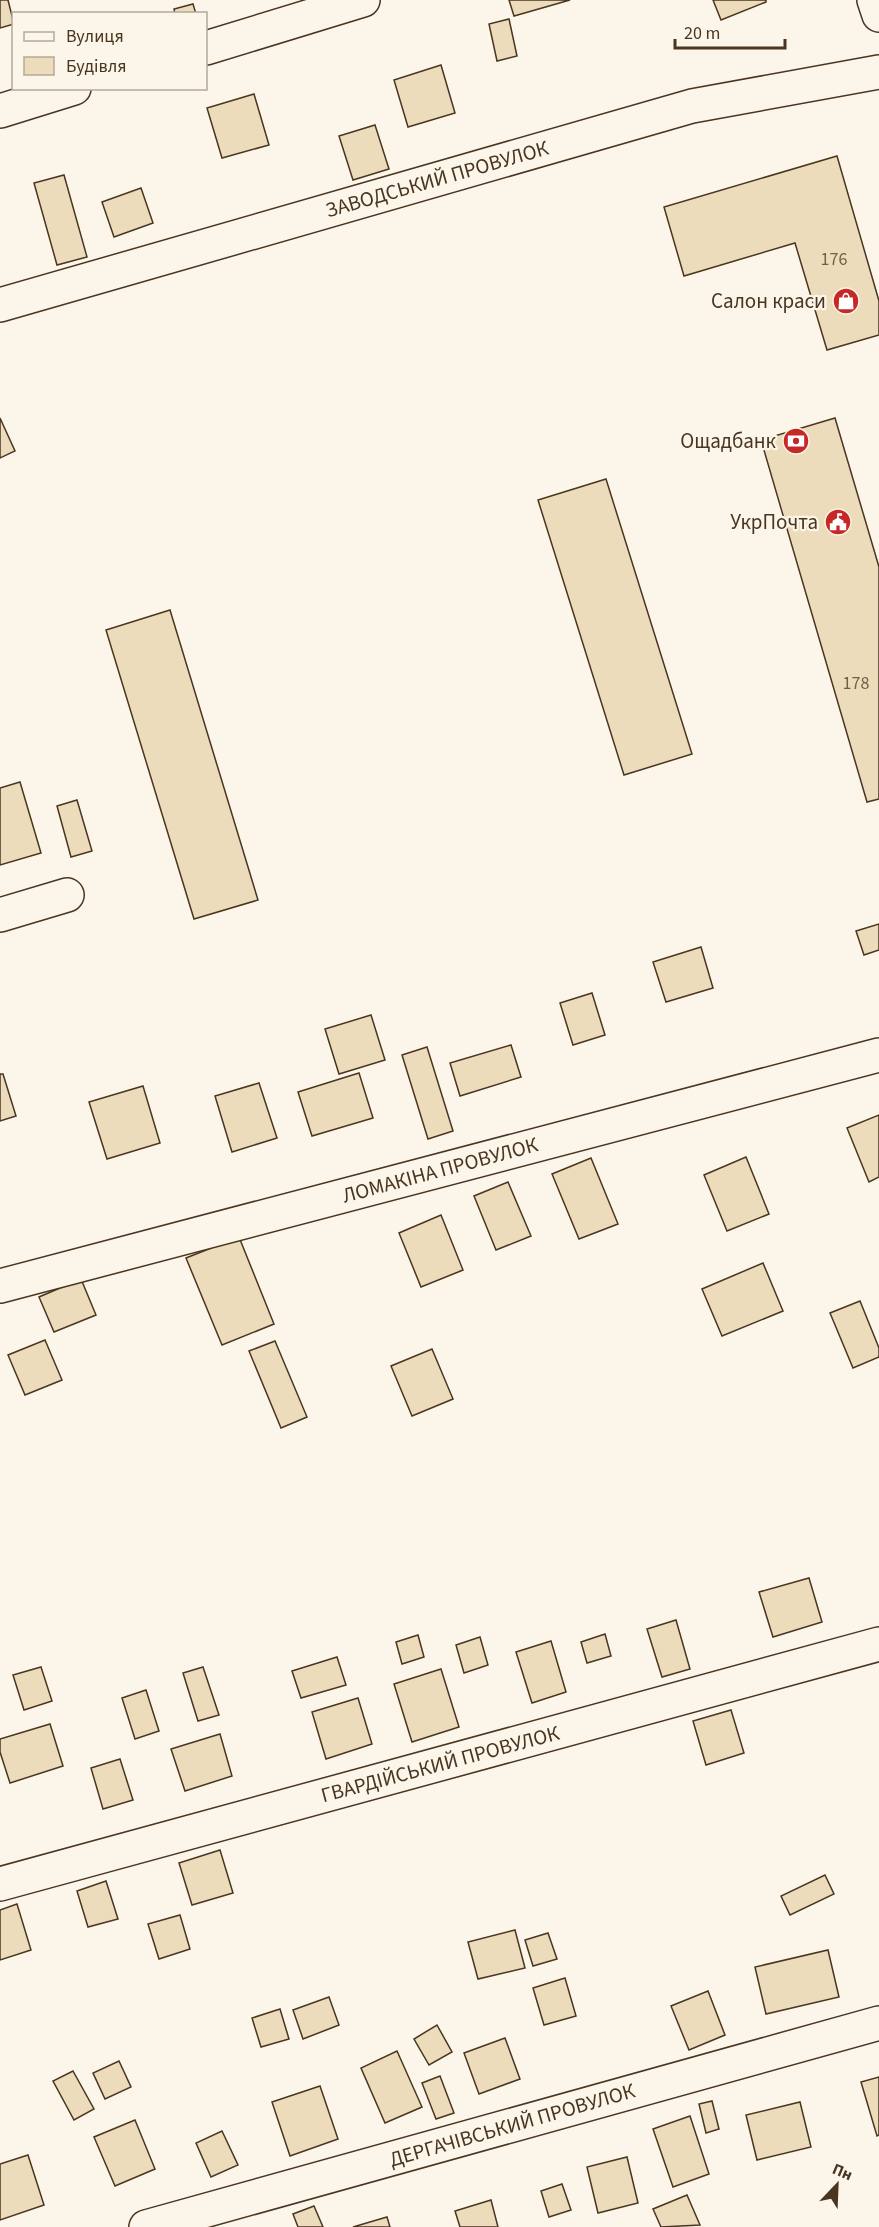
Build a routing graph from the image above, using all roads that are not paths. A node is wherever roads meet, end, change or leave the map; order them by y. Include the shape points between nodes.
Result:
1 (363, 0) edge
2 (874, 0) edge
3 (879, 15) edge
4 (207, 48) edge
5 (879, 72) edge
6 (68, 90) edge
7 (0, 111) edge
8 (0, 305) edge
9 (67, 895) dead end
10 (0, 915) edge
11 (879, 1055) edge
12 (0, 1286) edge
13 (879, 1644) edge
14 (0, 1884) edge
15 (879, 2023) edge
16 (146, 2227) edge

1 - 4 street
2 - 3 street
5 - 8 street, ЗАВОДСЬКИЙ ПРОВУЛОК via 692,106
6 - 7 street
9 - 10 street
11 - 12 street, ЛОМАКІНА ПРОВУЛОК
13 - 14 street, ГВАРДІЙСЬКИЙ ПРОВУЛОК
15 - 16 street, ДЕРГАЧІВСЬКИЙ ПРОВУЛОК

